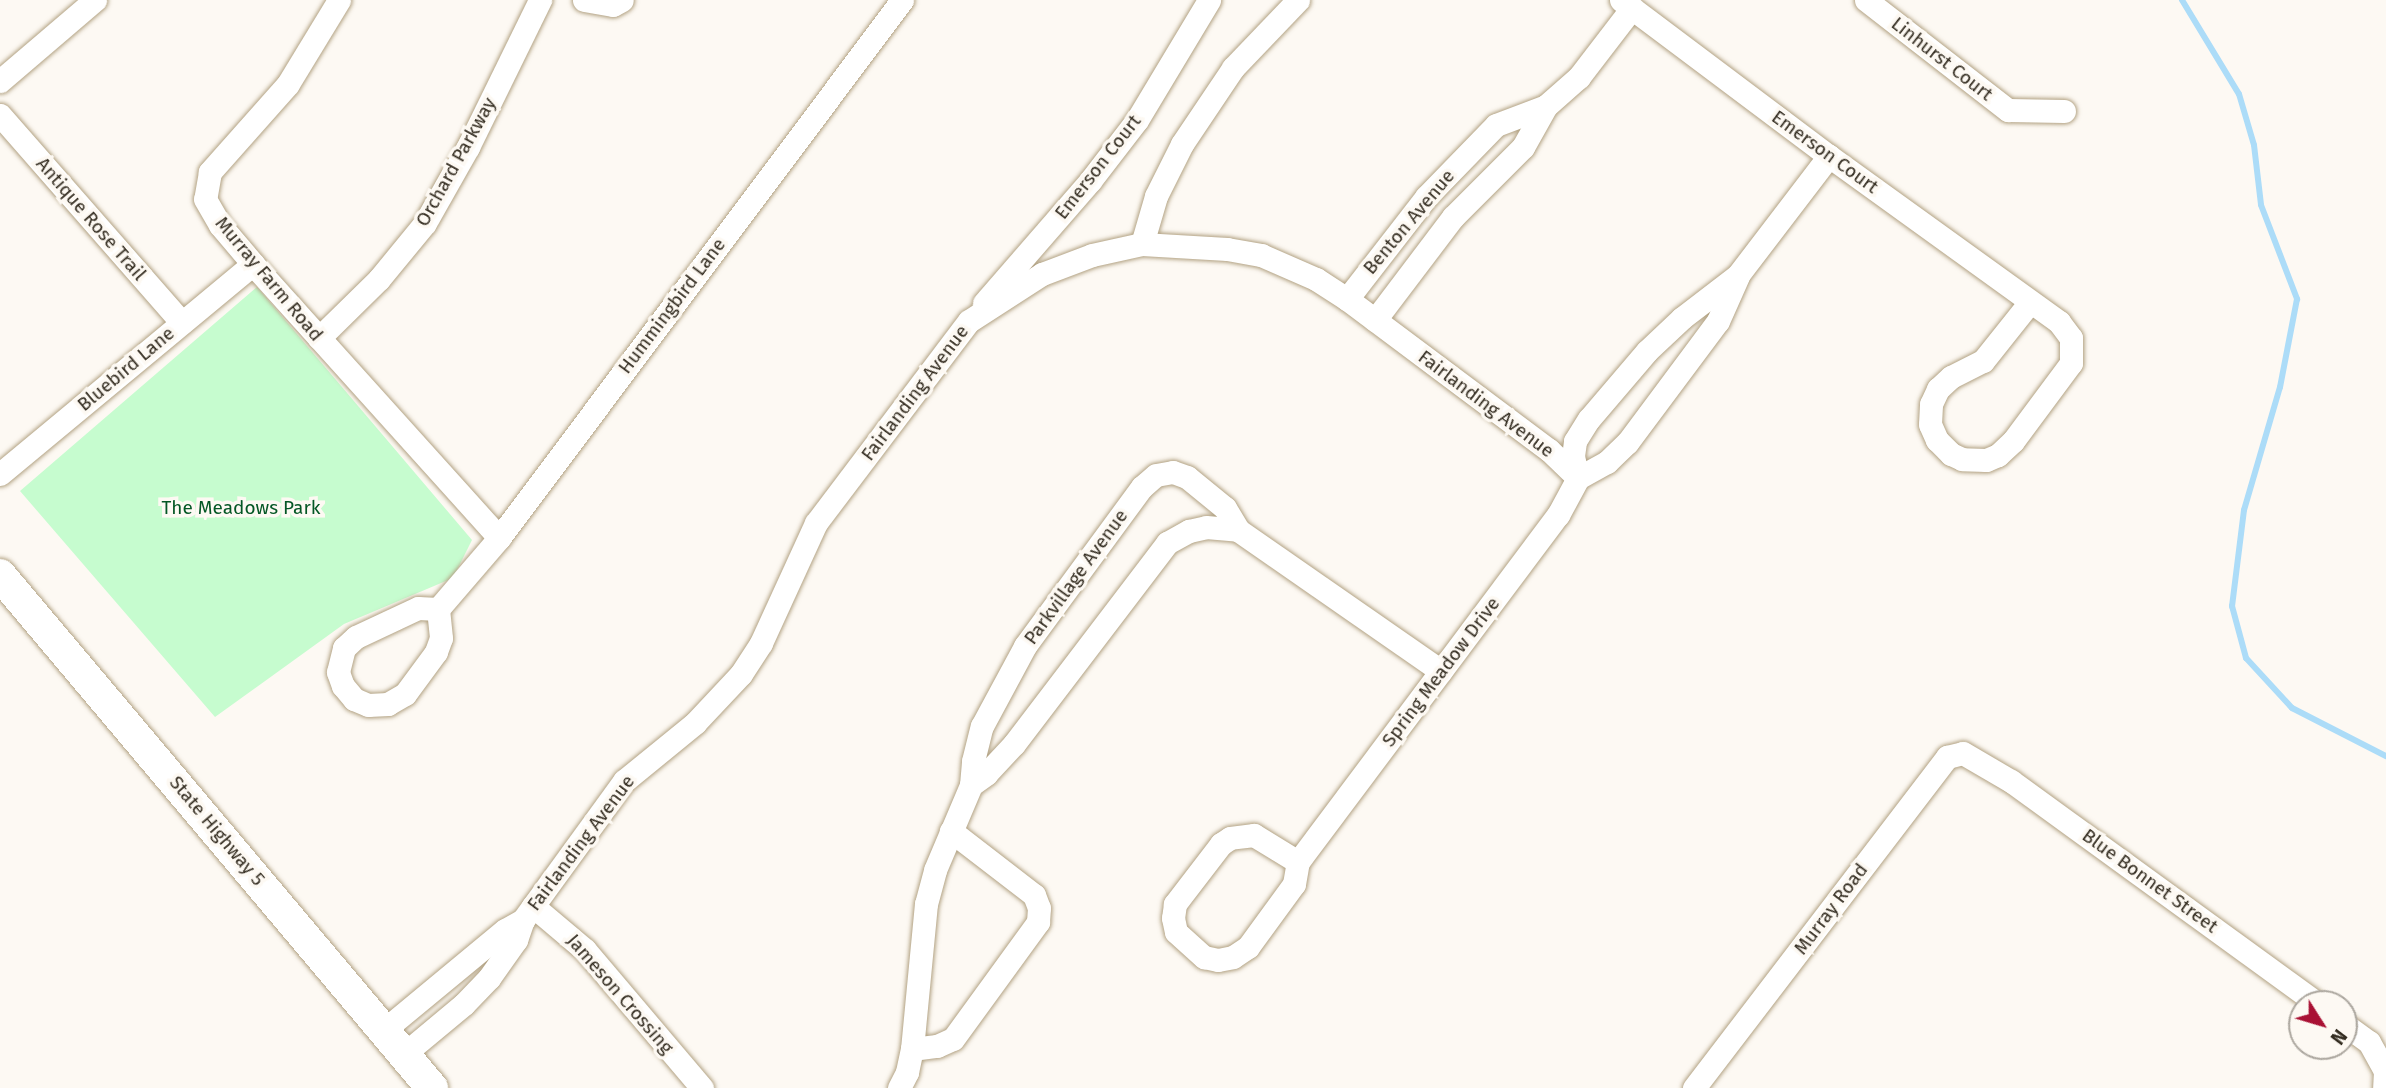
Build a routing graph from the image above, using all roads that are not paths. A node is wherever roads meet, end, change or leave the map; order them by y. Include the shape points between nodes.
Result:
1 (95, 0) edge
2 (339, 0) edge
3 (540, 0) edge
4 (584, 0) edge
5 (622, 0) edge
6 (902, 0) edge
7 (1209, 0) edge
8 (1298, 0) edge
9 (1866, 0) edge
10 (1627, 4) edge
11 (0, 81) edge
12 (1546, 106) junction
13 (2064, 111) dead end
14 (0, 115) edge
15 (1829, 156) junction
16 (1142, 244) junction
17 (253, 264) junction
18 (1738, 275) junction
19 (1347, 299) junction
20 (2030, 302) junction
21 (1375, 320) junction
22 (969, 321) junction
23 (182, 323) junction
24 (319, 338) junction
25 (0, 474) edge
26 (1578, 478) junction
27 (1238, 530) junction
28 (499, 538) junction
29 (0, 575) edge
30 (438, 609) junction
31 (1441, 671) junction
32 (1980, 762) joint
33 (971, 785) junction
34 (951, 831) junction
35 (1297, 862) junction
36 (528, 913) junction
37 (2299, 990) edge
38 (384, 1030) junction
39 (2358, 1034) edge
40 (912, 1049) junction
41 (404, 1054) junction
42 (432, 1088) edge
43 (702, 1088) edge
44 (899, 1088) edge
45 (1694, 1088) edge
46 (2384, 1088) edge

1 - 11 street
2 - 17 street, Murray Farm Road via 288,84 210,172 205,199
3 - 24 street, Orchard Parkway via 425,223 379,279
4 - 5 street via 613,5
6 - 28 street, Hummingbird Lane
7 - 22 street, Emerson Court via 1137,120
8 - 16 street via 1233,68 1182,144 1156,196
9 - 13 street, Linhurst Court via 2008,110
10 - 12 street, Benton Avenue via 1578,77
10 - 15 street, Emerson Court
12 - 19 street, Benton Avenue via 1496,125 1426,197
12 - 21 street, Benton Avenue via 1523,147 1453,218
14 - 23 street, Antique Rose Trail
15 - 18 street
15 - 20 street, Emerson Court
16 - 19 street, Fairlanding Avenue via 1261,255 1316,279
16 - 22 street, Fairlanding Avenue via 1092,255 1042,274
17 - 23 street, Bluebird Lane
17 - 24 street, Murray Farm Road
18 - 26 street via 1718,321 1627,443 1607,462
18 - 26 street via 1647,351 1589,419 1574,448
19 - 21 street, Fairlanding Avenue
20 - 20 street, Emerson Court via 1983,361 1938,389 1930,424 1951,454 1974,461 1998,455 2013,442 2071,363 2071,338 2059,322
21 - 26 street, Fairlanding Avenue via 1549,450
22 - 36 street, Fairlanding Avenue via 816,523 761,643 741,674 695,723 624,781
23 - 25 street, Bluebird Lane
24 - 28 street, Murray Farm Road
26 - 31 street, Spring Meadow Drive via 1558,515
27 - 31 street, Parkvillage Avenue
27 - 33 street, Parkvillage Avenue via 1206,527 1167,543 1014,744
27 - 33 street, Parkvillage Avenue via 1225,508 1187,477 1172,472 1156,475 1142,486 1025,646 982,726
28 - 30 street, Hummingbird Lane
29 - 38 main road, State Highway 5
30 - 30 street via 418,608 356,637 344,648 338,672 354,699 368,705 388,704 405,694 436,652 441,638
31 - 35 street, Spring Meadow Drive
32 - 37 street, Blue Bonnet Street
32 - 45 street, Murray Road via 1963,753 1947,757
33 - 34 street, Parkvillage Avenue
34 - 40 street, Parkvillage Avenue via 926,904
34 - 40 street via 1026,886 1039,908 1038,922 953,1039
35 - 35 street, Spring Meadow Drive via 1254,835 1230,838 1175,904 1176,932 1204,957 1233,957 1248,947 1294,884
36 - 38 street, Fairlanding Avenue
36 - 41 street, Fairlanding Avenue via 516,940 489,978
36 - 43 street, Jameson Crossing via 585,950
38 - 41 main road, State Highway 5
39 - 46 street via 2369,1042 2385,1071
40 - 44 street, Parkvillage Avenue
41 - 42 main road, State Highway 5

